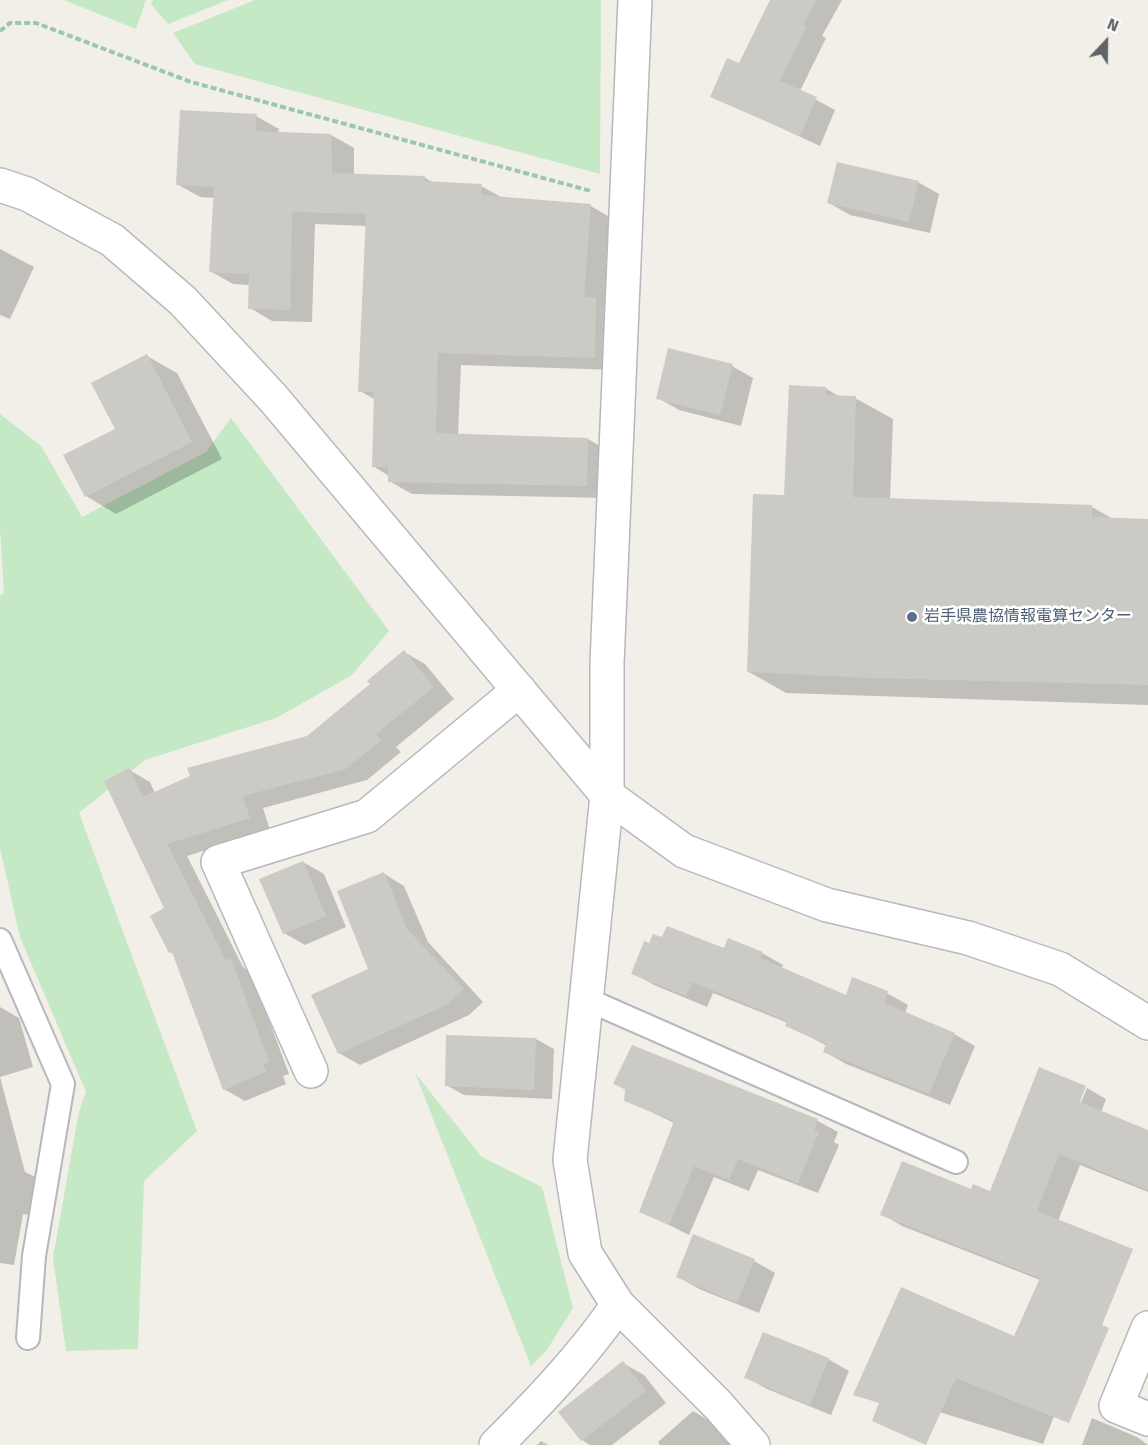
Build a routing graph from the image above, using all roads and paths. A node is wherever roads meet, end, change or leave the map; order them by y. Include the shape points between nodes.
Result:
1 (635, 0) edge
2 (0, 31) edge
3 (0, 185) edge
4 (627, 201) junction
5 (519, 690) junction
6 (607, 795) junction
7 (0, 940) edge
8 (586, 999) junction
9 (1148, 1023) edge
10 (311, 1071) dead end
11 (957, 1162) dead end
12 (618, 1305) junction
13 (1148, 1328) edge
14 (28, 1338) dead end
15 (1148, 1419) edge
16 (496, 1445) edge
17 (753, 1445) edge

1 - 4 street
2 - 4 path via 10,23 36,23 191,82
3 - 5 street via 27,194 112,240 183,301 273,398
4 - 6 street via 607,664
5 - 6 street
5 - 10 street via 368,816 218,862
6 - 8 street
6 - 9 street via 684,851 827,906 968,938 1060,969
7 - 14 lane via 63,1084 34,1256
8 - 11 lane
8 - 12 street via 570,1160 585,1253
12 - 16 street via 585,1350
12 - 17 street
13 - 15 street via 1116,1406

